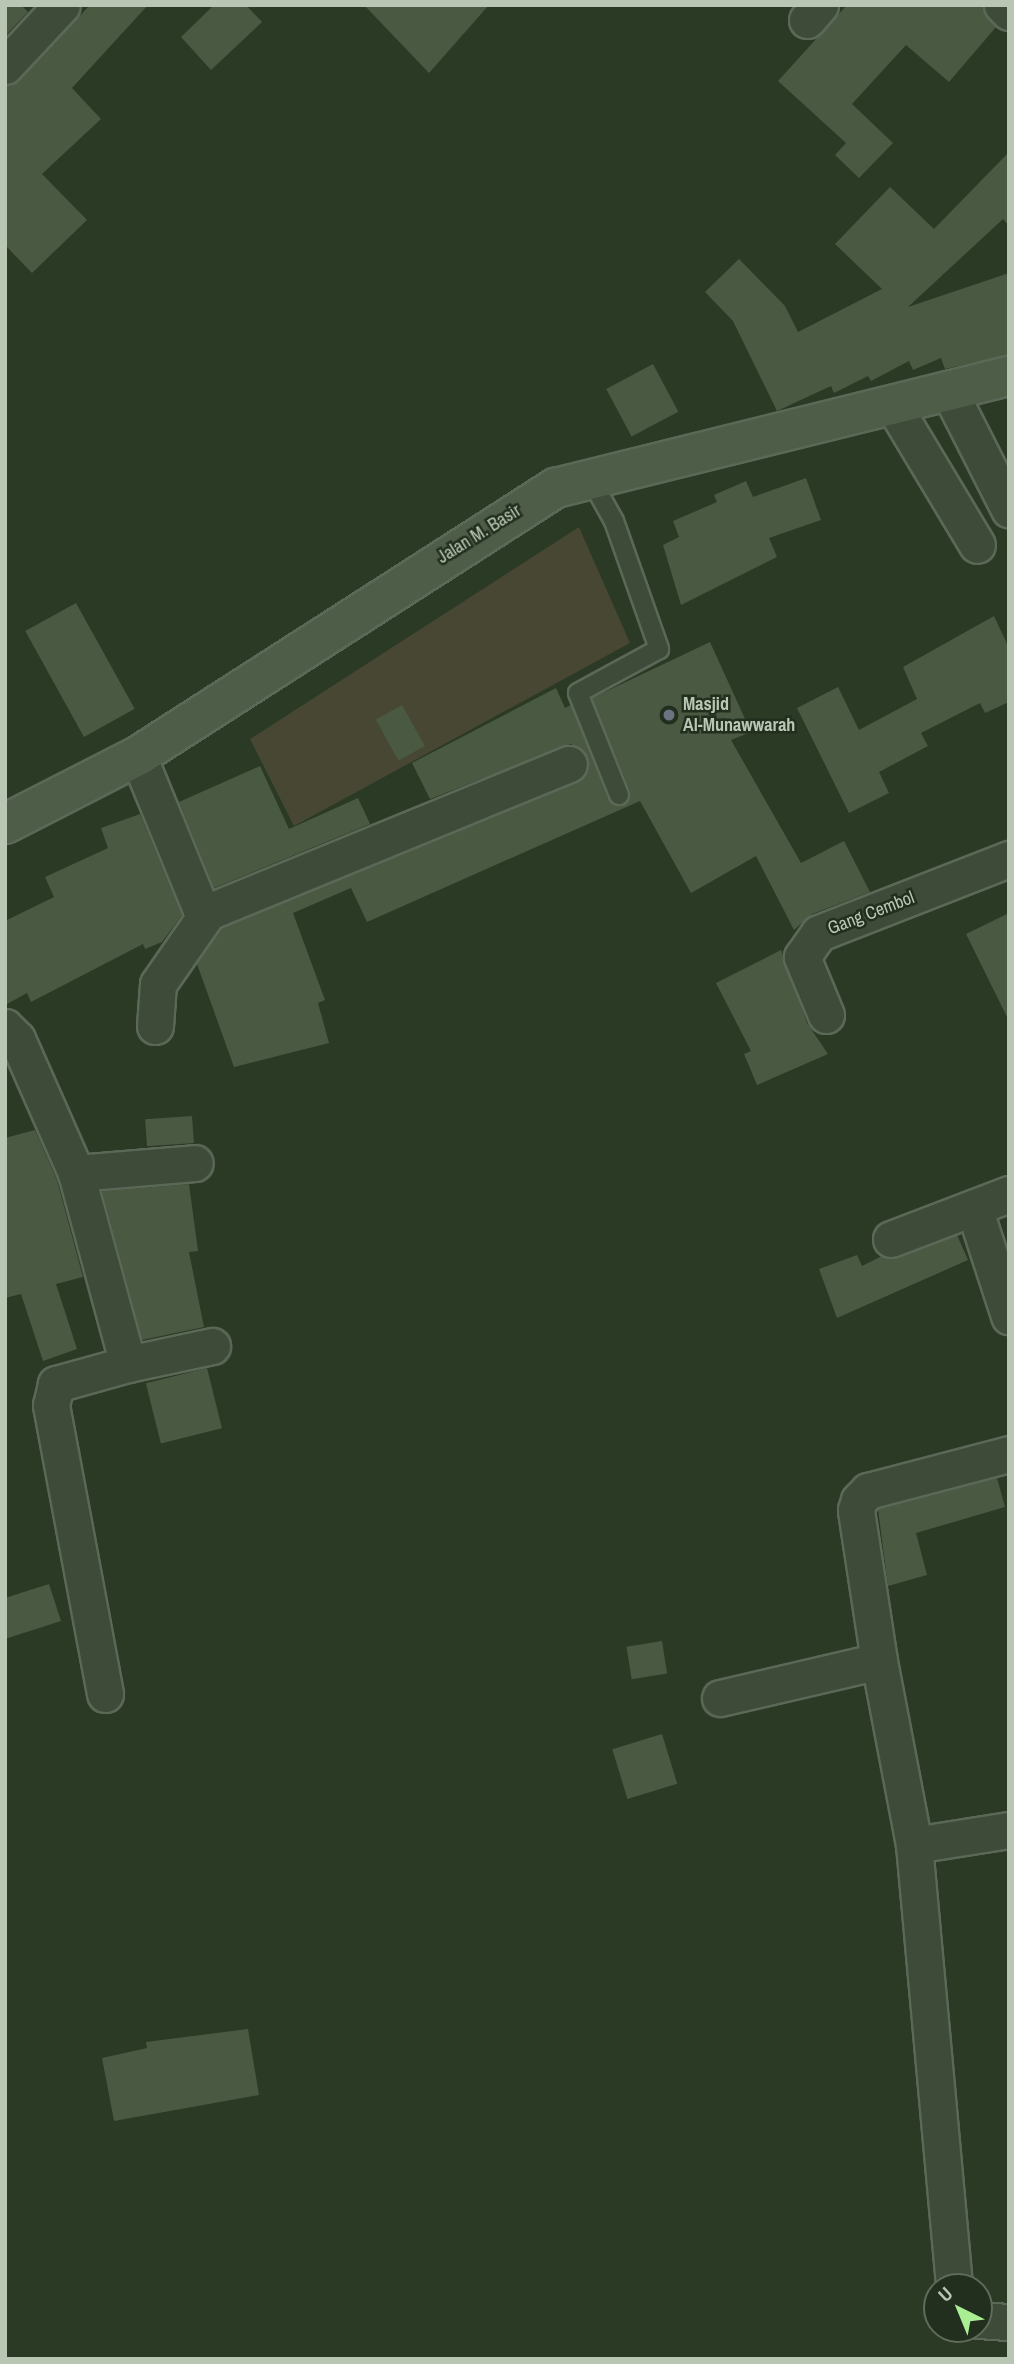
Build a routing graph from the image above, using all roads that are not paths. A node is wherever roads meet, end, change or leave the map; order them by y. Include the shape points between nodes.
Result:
1 (62, 5) edge
2 (1002, 5) edge
3 (1009, 12) edge
4 (5, 66) edge
5 (1009, 376) edge
6 (948, 389) junction
7 (893, 405) junction
8 (590, 478) junction
9 (1009, 509) edge
10 (977, 545) dead end
11 (138, 756) junction
12 (569, 764) dead end
13 (619, 795) dead end
14 (5, 824) edge
15 (1009, 859) edge
16 (208, 912) junction
17 (825, 1015) dead end
18 (5, 1027) edge
19 (155, 1027) dead end
20 (195, 1163) dead end
21 (76, 1173) junction
22 (1009, 1194) edge
23 (974, 1208) junction
24 (891, 1239) dead end
25 (1009, 1316) edge
26 (212, 1346) dead end
27 (128, 1364) junction
28 (1009, 1454) edge
29 (879, 1661) junction
30 (105, 1694) dead end
31 (720, 1698) dead end
32 (1009, 1830) edge
33 (914, 1845) junction
34 (953, 2273) edge

1 - 4 street
2 - 3 street
5 - 6 main road, Jalan M. Basir
6 - 7 main road, Jalan M. Basir
6 - 9 street
7 - 8 main road, Jalan M. Basir
7 - 10 street
8 - 11 main road, Jalan M. Basir via 517,510
8 - 13 lane via 614,521 659,649 578,693
11 - 14 main road, Jalan M. Basir
11 - 16 street via 200,907
12 - 16 street
15 - 17 street, Gang Cembol via 819,933 802,957
16 - 19 street via 158,984
18 - 21 street via 17,1038
20 - 21 street
21 - 27 street
22 - 23 street
23 - 24 street
23 - 25 street
26 - 27 street
27 - 30 street via 56,1384 51,1405
28 - 29 street via 868,1492 859,1500 856,1510
29 - 31 street
29 - 33 street
32 - 33 street
33 - 34 street

